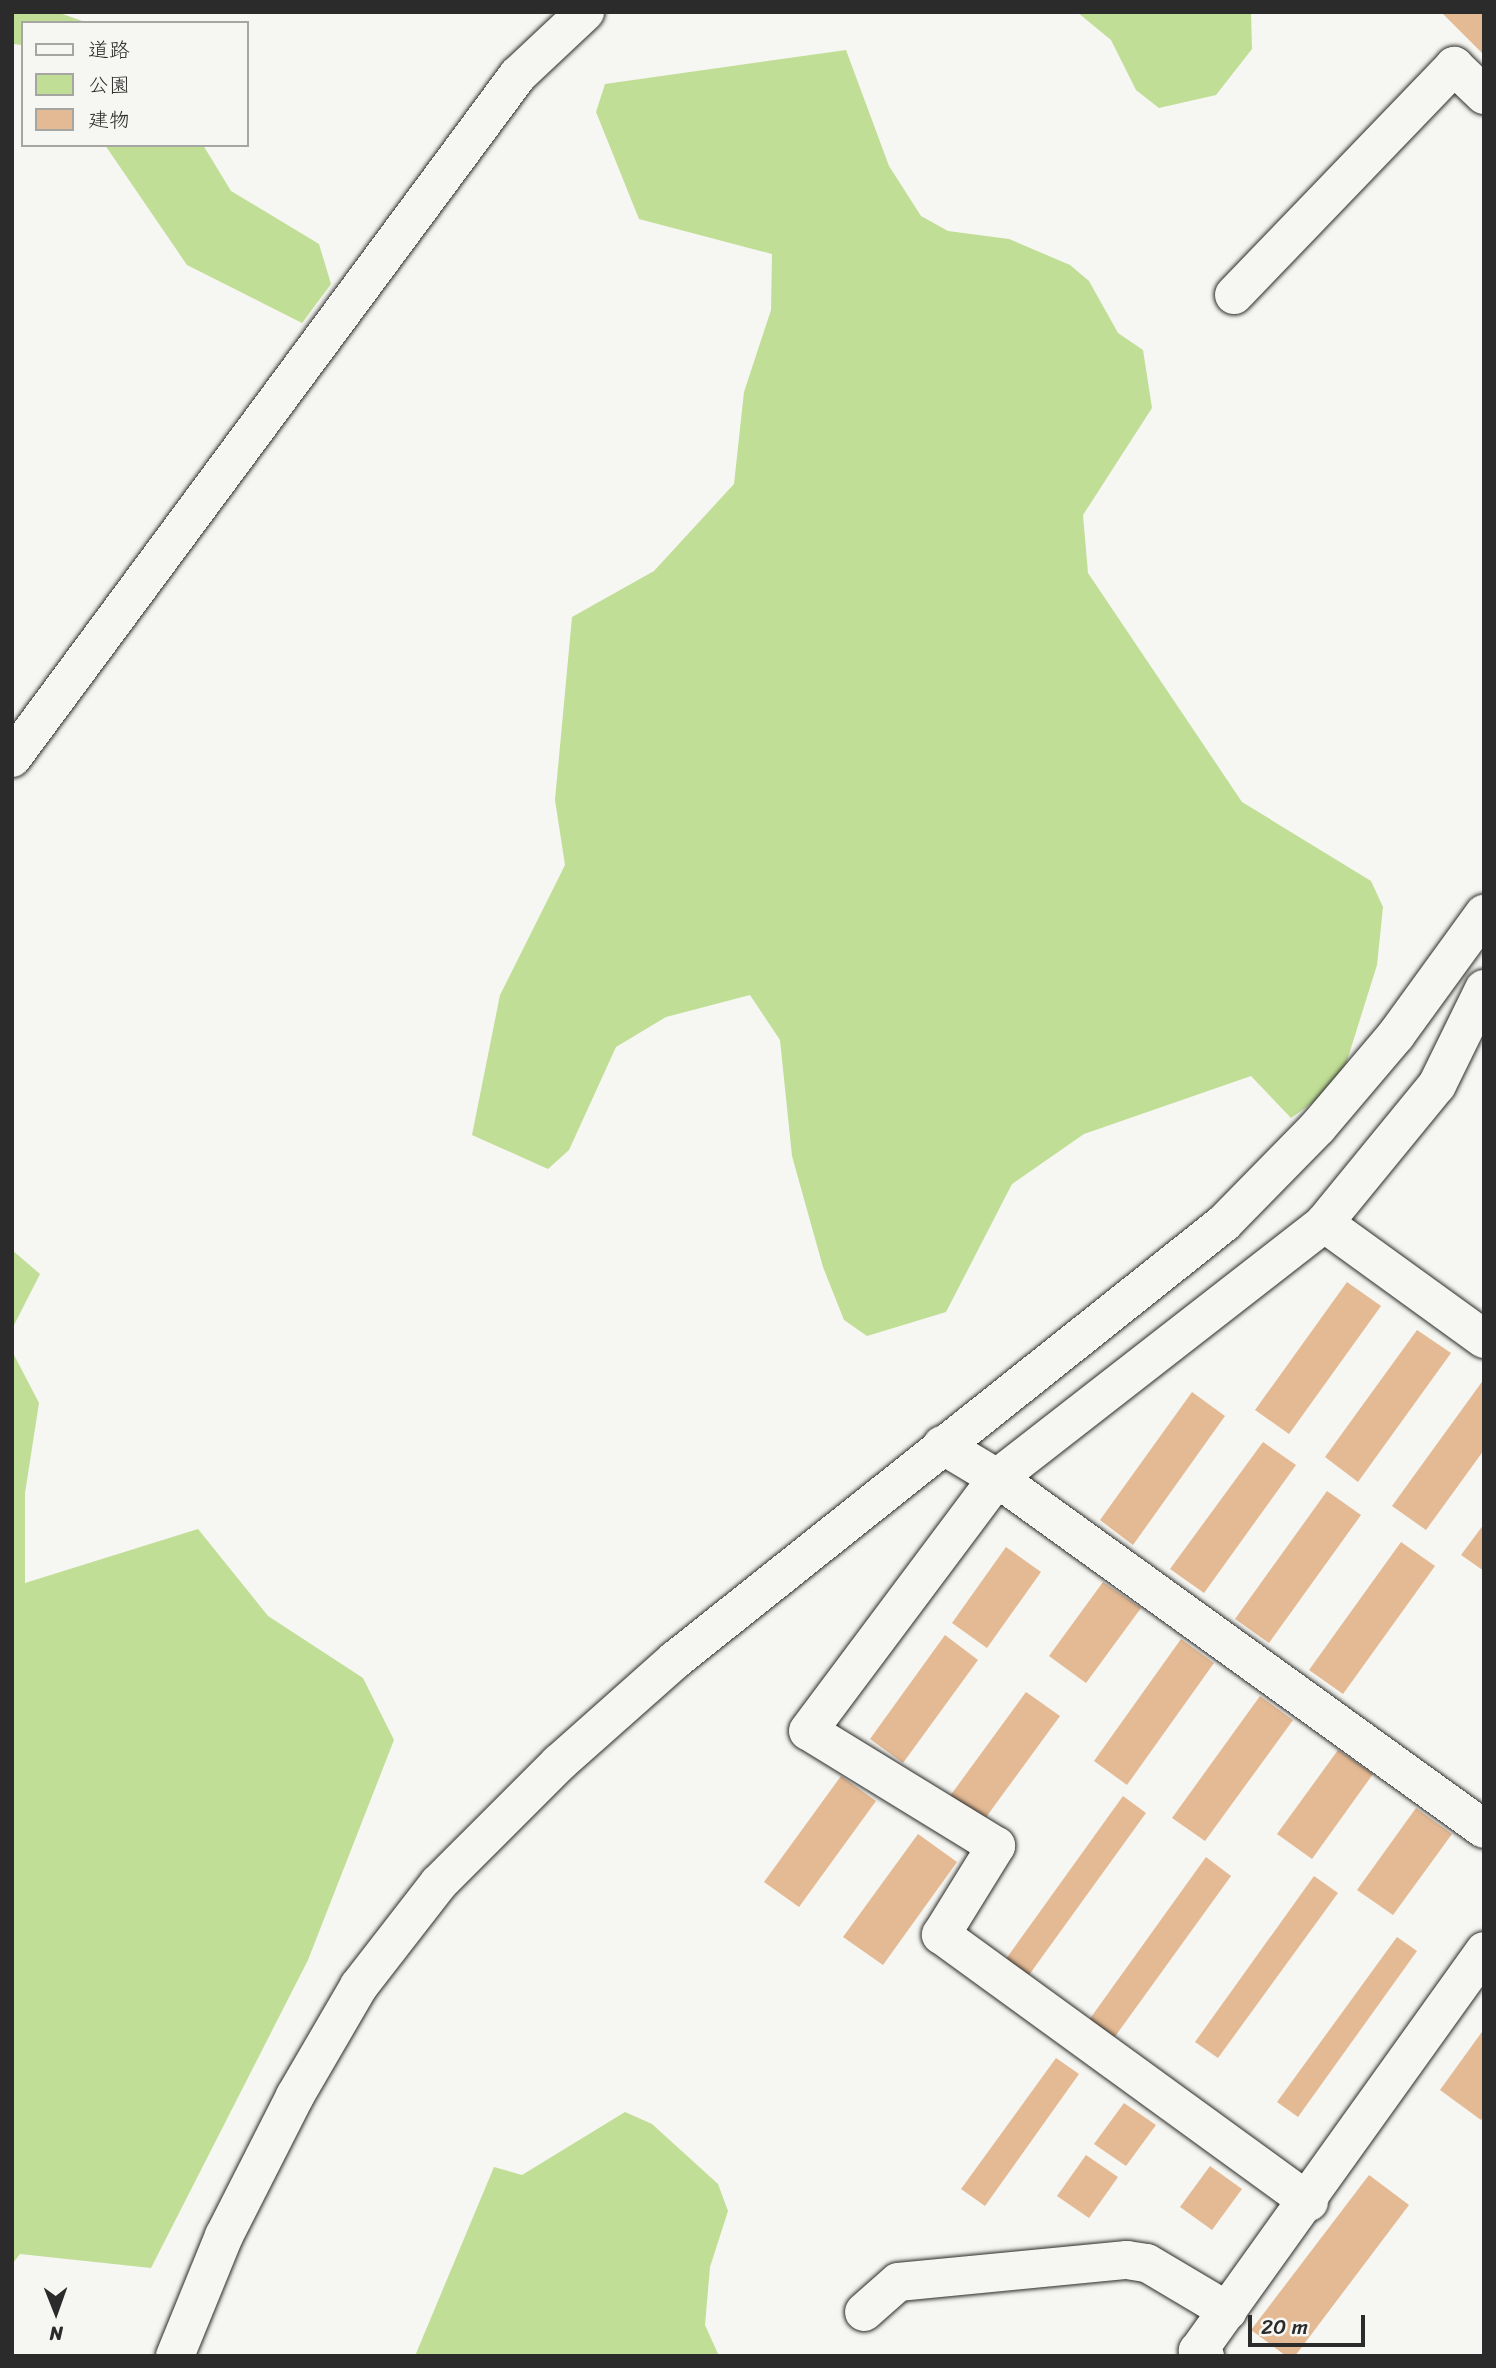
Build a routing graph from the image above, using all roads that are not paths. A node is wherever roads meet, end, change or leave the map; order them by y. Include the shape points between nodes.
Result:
1 (585, 12) edge
2 (1484, 95) edge
3 (1234, 295) dead end
4 (12, 758) edge
5 (1484, 914) edge
6 (1484, 989) edge
7 (1324, 1223) junction
8 (1484, 1339) edge
9 (942, 1445) junction
10 (997, 1478) junction
11 (1484, 1829) edge
12 (1484, 1951) edge
13 (1309, 2202) junction
14 (1228, 2311) junction
15 (864, 2312) dead end
16 (175, 2356) edge
17 (1205, 2356) edge

1 - 4 street via 518,75
2 - 3 street via 1454,66
5 - 9 street via 1396,1035 1318,1127 1224,1223
6 - 7 street via 1437,1085
7 - 8 street
7 - 10 street
9 - 10 street
9 - 16 street via 675,1660 559,1763 439,1883 359,1986 295,2096 223,2236
10 - 11 street
10 - 13 street via 808,1731 996,1846 942,1935
12 - 13 street
13 - 14 street
14 - 15 street via 1147,2263 1127,2260 898,2282
14 - 17 street via 1198,2351

